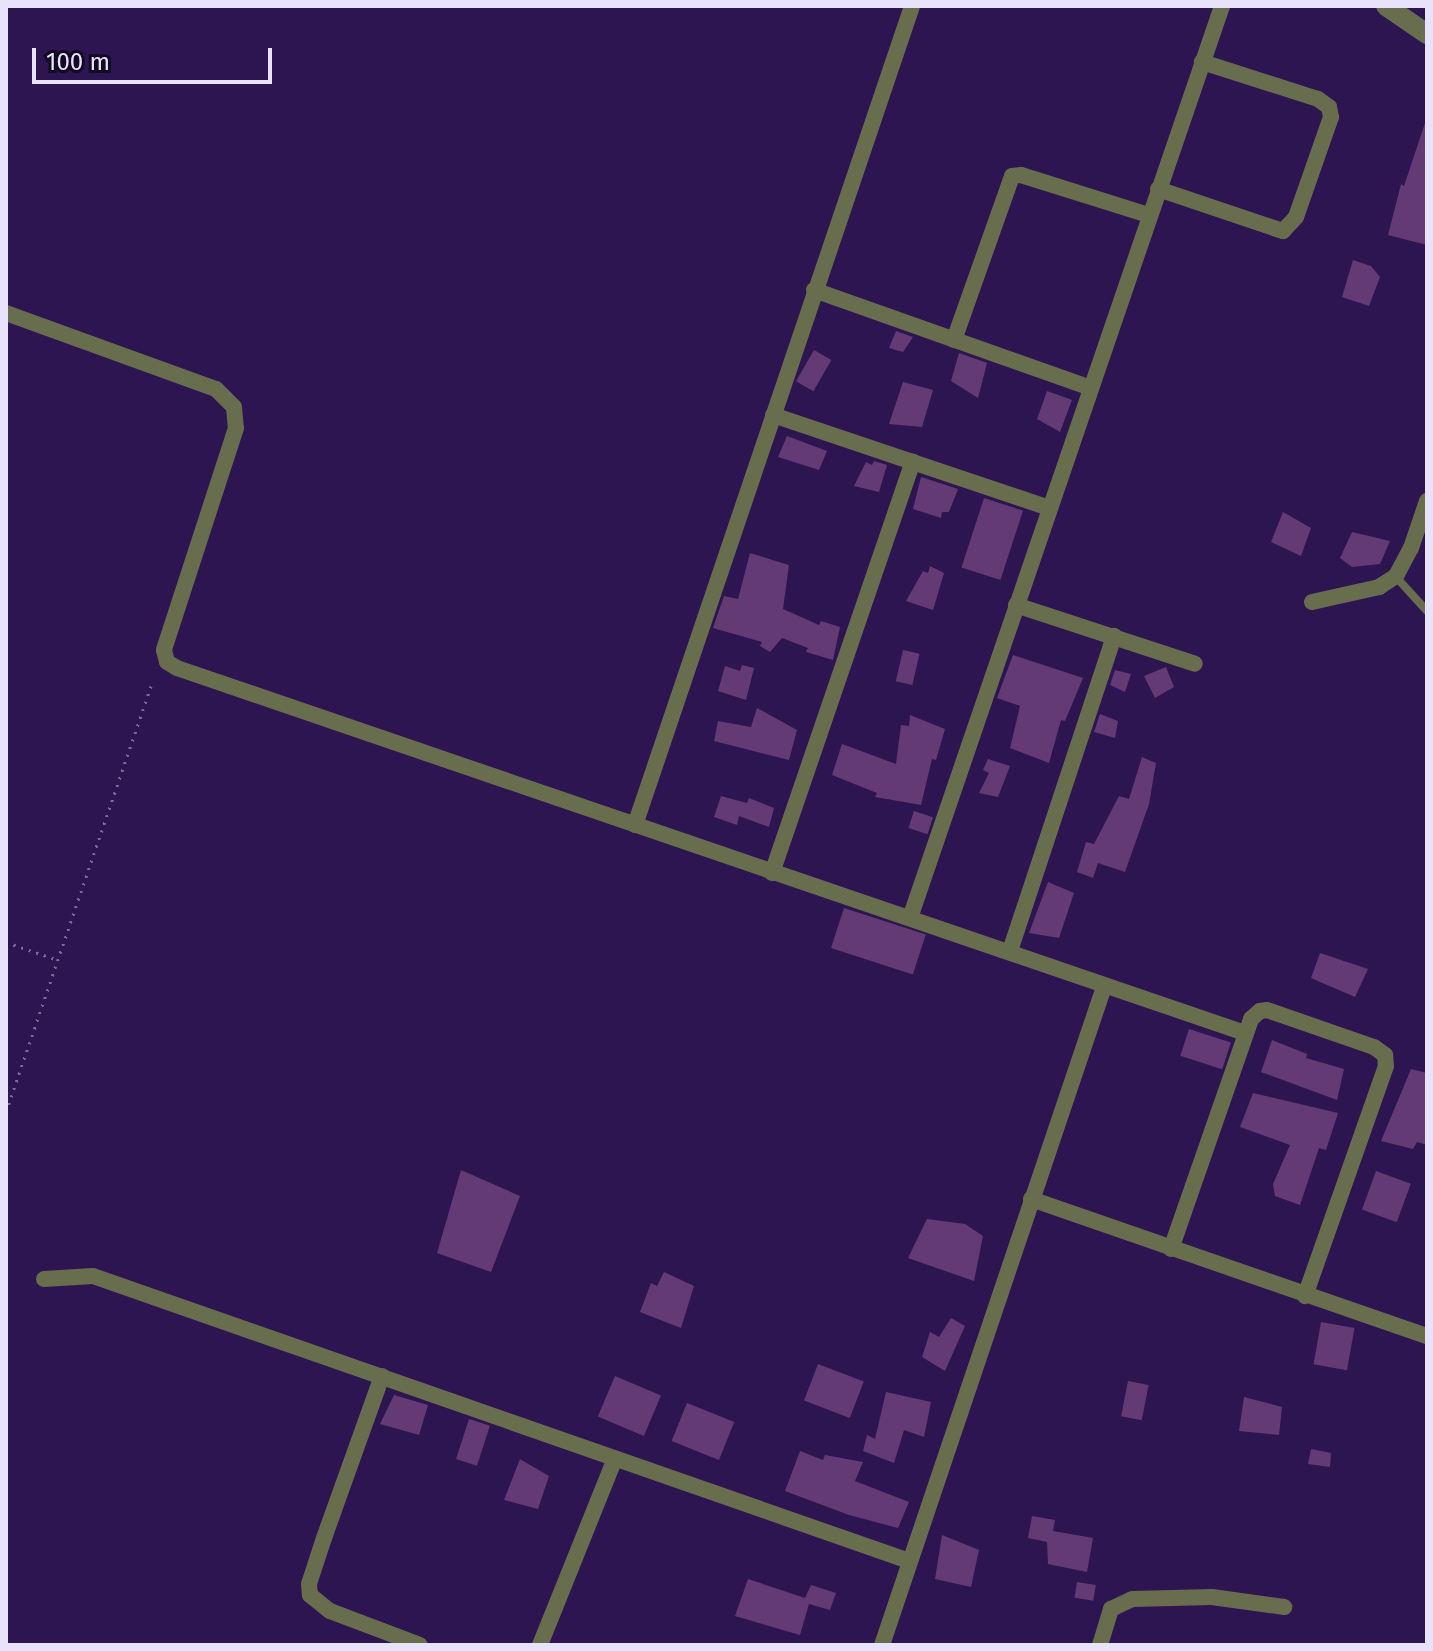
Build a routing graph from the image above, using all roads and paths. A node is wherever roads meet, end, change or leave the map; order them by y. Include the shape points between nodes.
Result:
1 (912, 6) edge
2 (1222, 6) edge
3 (1386, 6) edge
4 (1426, 29) edge
5 (1202, 62) junction
6 (1158, 189) junction
7 (1149, 215) junction
8 (814, 290) junction
9 (6, 313) edge
10 (954, 340) junction
11 (1090, 388) junction
12 (773, 415) junction
13 (913, 462) junction
14 (1427, 501) edge
15 (1049, 508) junction
16 (1396, 576) junction
17 (1312, 602) dead end
18 (1016, 605) junction
19 (1427, 611) edge
20 (1114, 636) junction
21 (1195, 664) dead end
22 (152, 684) dead end
23 (635, 825) junction
24 (772, 873) junction
25 (910, 918) junction
26 (6, 942) edge
27 (1010, 951) junction
28 (58, 960) junction
29 (1104, 987) junction
30 (1245, 1033) junction
31 (6, 1112) edge
32 (1031, 1199) junction
33 (1171, 1249) junction
34 (44, 1279) dead end
35 (1305, 1296) junction
36 (1427, 1336) edge
37 (382, 1376) junction
38 (615, 1458) junction
39 (909, 1561) junction
40 (1284, 1607) dead end
41 (420, 1645) edge
42 (540, 1645) edge
43 (882, 1645) edge
44 (1100, 1645) edge

1 - 8 street
2 - 5 street
3 - 4 street
5 - 6 street
5 - 6 street via 1318,99 1329,107 1331,117 1296,217 1283,231
6 - 7 street
7 - 10 street via 1012,176
7 - 11 street
8 - 10 street
8 - 12 street
9 - 23 street via 216,389 234,407 236,428 164,650 167,662
10 - 11 street
11 - 15 street
12 - 13 street
12 - 23 street
13 - 15 street
13 - 24 street
14 - 16 street
15 - 18 street
16 - 17 street via 1379,587
16 - 19 lane
18 - 20 street
18 - 25 street
20 - 21 street
20 - 27 street
22 - 28 path
23 - 24 street
24 - 25 street
25 - 27 street
26 - 28 path
27 - 29 street
28 - 31 path
29 - 30 street
29 - 32 street
30 - 33 street
30 - 35 street via 1251,1019 1267,1010 1385,1055 1386,1066
32 - 33 street
32 - 39 street
33 - 35 street
34 - 37 street via 93,1276
35 - 36 street
37 - 38 street
37 - 41 street via 324,1538 310,1595 330,1611
38 - 39 street
38 - 42 street
39 - 43 street
40 - 44 street via 1212,1597 1132,1599 1111,1609

